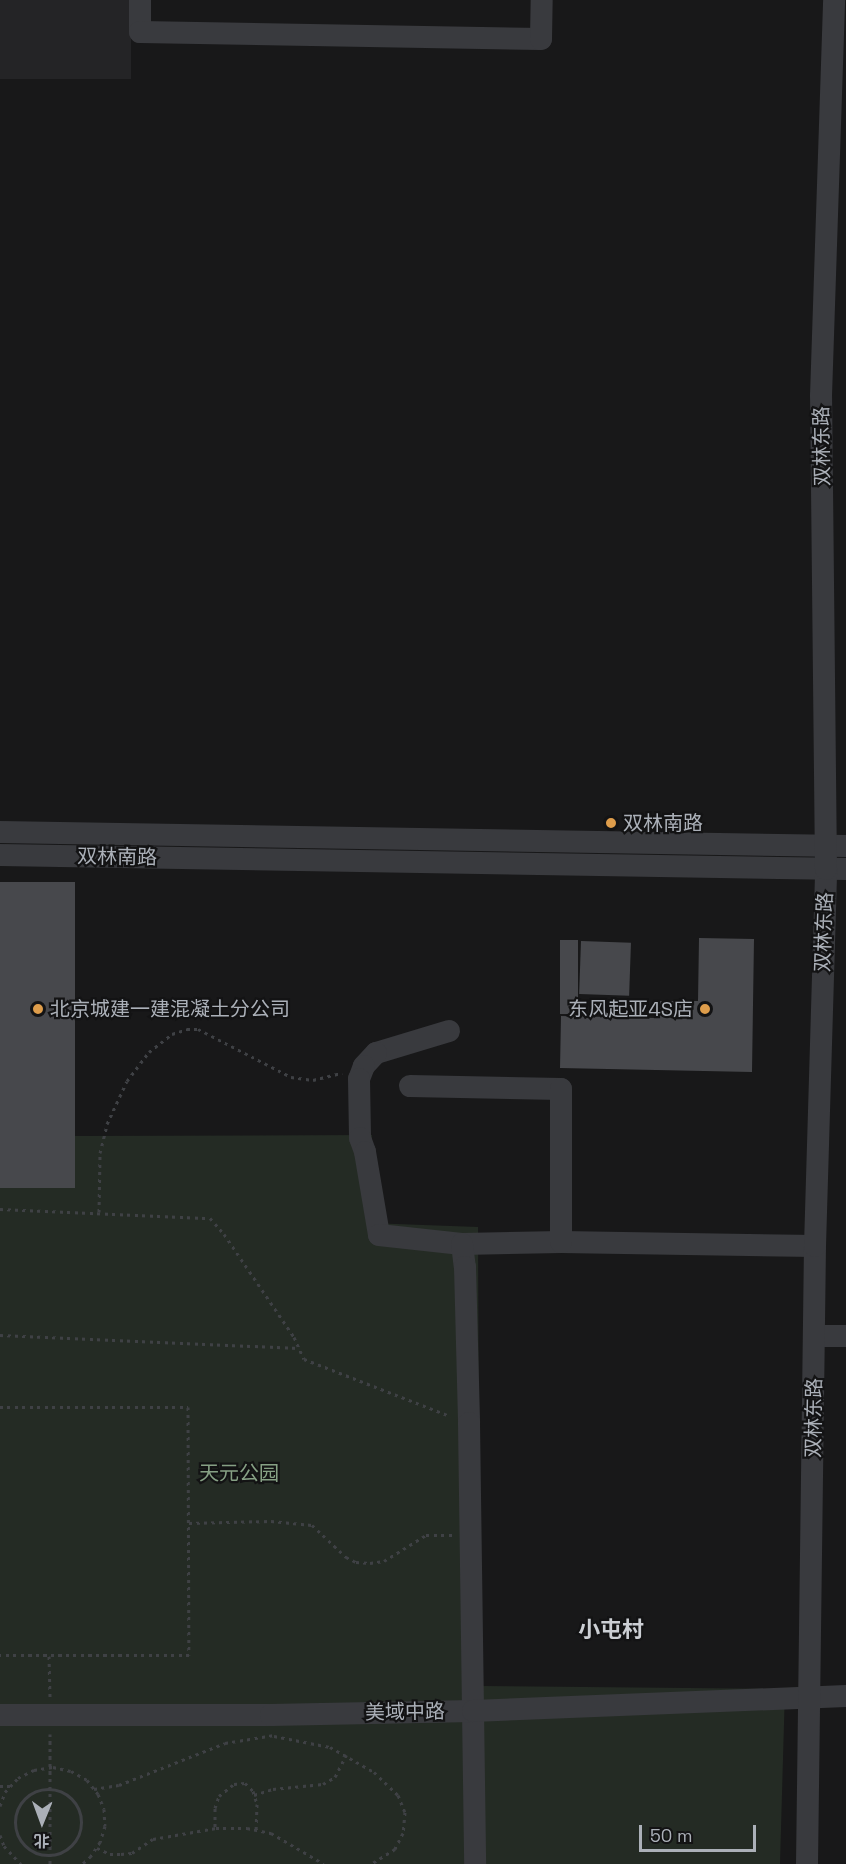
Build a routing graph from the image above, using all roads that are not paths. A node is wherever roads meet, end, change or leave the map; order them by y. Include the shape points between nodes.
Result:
1 (140, 0) edge
2 (542, 0) edge
3 (838, 14) edge
4 (0, 832) edge
5 (836, 846) edge
6 (0, 855) edge
7 (836, 869) edge
8 (449, 1031) dead end
9 (410, 1086) dead end
10 (561, 1242) junction
11 (462, 1244) junction
12 (815, 1246) junction
13 (815, 1336) junction
14 (846, 1336) edge
15 (846, 1696) edge
16 (810, 1698) junction
17 (473, 1711) junction
18 (0, 1715) edge
19 (475, 1864) edge
20 (807, 1864) edge

1 - 2 street via 140,32 541,39
3 - 5 street, 双林东路 via 821,396
4 - 5 street, 双林南路
5 - 7 street, 双林东路
6 - 7 street, 双林南路
7 - 12 street, 双林东路
8 - 11 street via 376,1053 364,1066 359,1079 360,1138 379,1235
9 - 10 street via 561,1089
10 - 11 street
10 - 12 street
11 - 17 street
12 - 13 street, 双林东路
13 - 14 street
13 - 16 street, 双林东路
15 - 16 street, 美域中路
16 - 17 street, 美域中路
16 - 20 street, 双林东路
17 - 18 street, 美域中路 via 273,1726
17 - 19 street

